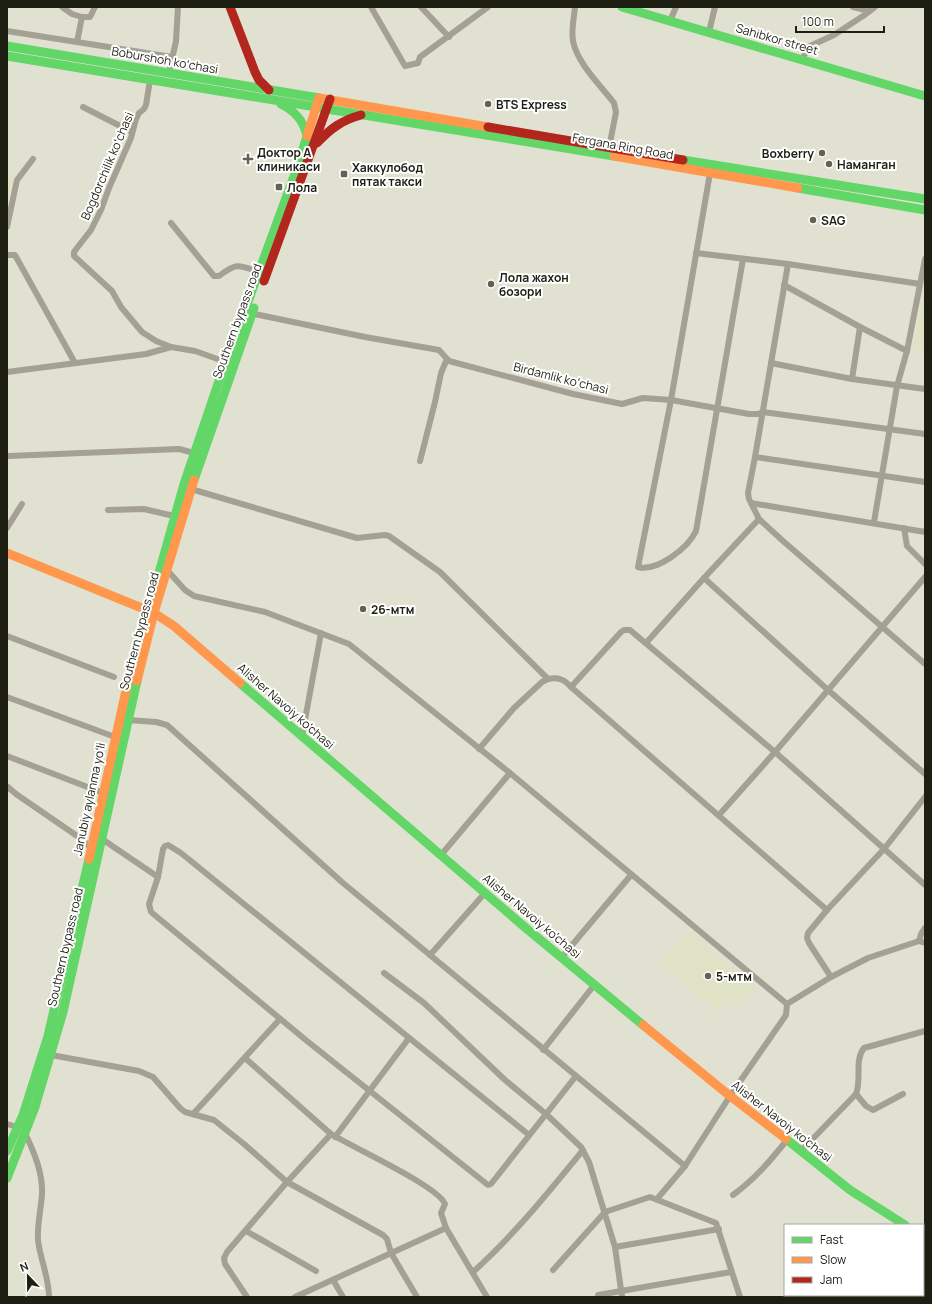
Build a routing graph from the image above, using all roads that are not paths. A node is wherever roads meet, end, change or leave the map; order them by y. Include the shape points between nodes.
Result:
1 (62, 7) edge
2 (95, 7) edge
3 (178, 7) edge
4 (230, 7) edge
5 (371, 7) edge
6 (421, 7) edge
7 (488, 7) edge
8 (575, 7) edge
9 (622, 7) edge
10 (676, 7) edge
11 (715, 7) edge
12 (854, 7) edge
13 (874, 7) edge
14 (869, 12) junction
15 (82, 17) junction
16 (670, 21) junction
17 (7, 31) edge
18 (709, 32) junction
19 (449, 36) junction
20 (77, 42) junction
21 (7, 46) edge
22 (7, 56) edge
23 (172, 57) junction
24 (802, 59) junction
25 (169, 73) junction
26 (150, 80) junction
27 (269, 90) junction
28 (925, 96) edge
29 (319, 98) junction
30 (330, 99) junction
31 (272, 100) junction
32 (83, 107) dead end
33 (316, 107) junction
34 (327, 109) junction
35 (364, 114) junction
36 (132, 132) junction
37 (307, 135) junction
38 (313, 148) junction
39 (609, 148) junction
40 (33, 159) dead end
41 (710, 173) junction
42 (925, 199) edge
43 (925, 210) edge
44 (171, 223) dead end
45 (7, 227) edge
46 (696, 253) junction
47 (7, 255) edge
48 (925, 258) edge
49 (743, 259) junction
50 (788, 264) junction
51 (259, 272) junction
52 (920, 284) junction
53 (784, 285) junction
54 (248, 313) junction
55 (860, 327) junction
56 (171, 347) junction
57 (907, 350) junction
58 (446, 359) junction
59 (226, 362) junction
60 (75, 363) junction
61 (771, 364) junction
62 (7, 372) edge
63 (852, 379) junction
64 (897, 386) junction
65 (925, 389) edge
66 (671, 400) junction
67 (717, 410) junction
68 (763, 412) junction
69 (889, 430) junction
70 (925, 434) edge
71 (194, 452) junction
72 (9, 456) dead end
73 (755, 457) junction
74 (420, 461) dead end
75 (882, 476) junction
76 (925, 482) edge
77 (191, 489) junction
78 (751, 503) junction
79 (22, 504) dead end
80 (108, 510) dead end
81 (174, 516) junction
82 (759, 518) junction
83 (874, 522) junction
84 (7, 528) edge
85 (904, 528) junction
86 (925, 532) edge
87 (7, 553) edge
88 (925, 564) edge
89 (167, 570) junction
90 (925, 577) edge
91 (704, 578) junction
92 (151, 612) junction
93 (883, 627) junction
94 (321, 633) junction
95 (7, 636) edge
96 (646, 643) junction
97 (925, 664) edge
98 (114, 677) dead end
99 (548, 679) junction
100 (571, 687) junction
101 (828, 690) junction
102 (7, 697) edge
103 (128, 720) junction
104 (302, 736) junction
105 (114, 737) junction
106 (479, 749) junction
107 (775, 752) junction
108 (7, 756) edge
109 (510, 774) junction
110 (925, 774) edge
111 (7, 787) edge
112 (103, 793) junction
113 (925, 796) edge
114 (719, 815) junction
115 (102, 838) junction
116 (91, 848) junction
117 (884, 849) junction
118 (441, 855) junction
119 (631, 875) junction
120 (158, 877) junction
121 (925, 885) edge
122 (485, 893) junction
123 (827, 910) junction
124 (925, 928) edge
125 (922, 942) edge
126 (430, 956) junction
127 (562, 957) junction
128 (384, 973) dead end
129 (831, 977) junction
130 (595, 984) junction
131 (787, 1004) junction
132 (280, 1019) junction
133 (925, 1031) edge
134 (409, 1038) junction
135 (543, 1050) junction
136 (51, 1056) junction
137 (245, 1058) junction
138 (576, 1076) junction
139 (369, 1091) junction
140 (856, 1094) junction
141 (903, 1094) dead end
142 (730, 1096) junction
143 (193, 1114) junction
144 (546, 1114) junction
145 (7, 1124) edge
146 (21, 1130) junction
147 (529, 1135) junction
148 (333, 1136) junction
149 (787, 1140) junction
150 (583, 1150) junction
151 (7, 1151) edge
152 (802, 1151) junction
153 (684, 1166) junction
154 (7, 1178) edge
155 (287, 1182) junction
156 (733, 1195) dead end
157 (656, 1199) junction
158 (605, 1212) junction
159 (901, 1224) edge
160 (446, 1228) junction
161 (719, 1229) junction
162 (246, 1231) junction
163 (615, 1247) junction
164 (392, 1253) junction
165 (554, 1270) dead end
166 (316, 1271) dead end
167 (473, 1272) junction
168 (731, 1272) junction
169 (333, 1280) junction
170 (622, 1294) edge
171 (598, 1295) dead end
172 (50, 1297) edge
173 (247, 1297) edge
174 (295, 1297) edge
175 (343, 1297) edge
176 (417, 1297) edge
177 (487, 1297) edge
178 (740, 1297) edge

1 - 15 street
2 - 15 street via 90,17
3 - 23 street via 176,41
4 - 27 main road via 255,72
5 - 19 street via 405,66 418,63 420,57
6 - 19 street
7 - 19 street
8 - 39 street via 572,40 575,50 616,107
9 - 16 main road, Sahibkor street
10 - 16 street
11 - 18 street
12 - 14 street
13 - 14 street
14 - 24 street via 834,35 810,46
15 - 20 street
16 - 18 main road, Sahibkor street
17 - 20 street
18 - 24 main road, Sahibkor street
20 - 23 street
21 - 25 main road, Boburshoh koʻchasi
22 - 26 main road, Fergana Ring Road
23 - 25 street
24 - 28 main road, Sahibkor street
25 - 27 main road, Boburshoh koʻchasi
26 - 31 main road, Fergana Ring Road
26 - 36 street, Bogdorchilik koʻchasi via 146,105
27 - 29 main road, Boburshoh koʻchasi
29 - 30 main road, Fergana Ring Road
29 - 33 main road, Southern bypass road
30 - 34 main road, Southern bypass road
30 - 39 main road, Fergana Ring Road
31 - 33 main road, Fergana Ring Road
31 - 37 main road via 296,112 303,122
32 - 36 street
33 - 34 main road, Fergana Ring Road
33 - 37 main road, Southern bypass road
34 - 35 main road, Fergana Ring Road
34 - 38 main road, Southern bypass road
35 - 38 main road via 340,122 328,130
35 - 41 main road, Fergana Ring Road
36 - 56 street, Bogdorchilik koʻchasi via 101,210 91,230 74,252 74,256 112,291 121,307 142,332 156,342
37 - 51 main road, Southern bypass road
38 - 54 main road, Southern bypass road
39 - 42 main road, Fergana Ring Road
40 - 45 street via 17,180
41 - 43 main road, Fergana Ring Road
41 - 46 street
44 - 51 street via 214,276 219,276 237,265
46 - 49 street
46 - 66 street
47 - 60 street via 15,255
48 - 52 street
49 - 50 street
49 - 67 street
50 - 52 street
50 - 53 street
51 - 54 main road, Southern bypass road
52 - 57 street
53 - 55 street
53 - 61 street
54 - 58 street, Birdamlik koʻchasi via 433,348 439,350
54 - 59 main road, Southern bypass road
54 - 77 main road, Southern bypass road
55 - 57 street
55 - 63 street
56 - 59 street, Bogdorchilik koʻchasi via 195,351
56 - 60 street via 146,354
57 - 64 street
58 - 66 street, Birdamlik koʻchasi via 574,394 622,404 643,398
58 - 74 street
59 - 71 main road, Southern bypass road
60 - 62 street
61 - 63 street
61 - 68 street
63 - 64 street
64 - 65 street
64 - 69 street
66 - 67 street, Birdamlik koʻchasi
66 - 67 street via 638,567 642,568 669,559 695,534
67 - 68 street, Birdamlik koʻchasi via 755,415
68 - 69 street, Birdamlik koʻchasi
68 - 73 street
69 - 70 street, Birdamlik koʻchasi
69 - 75 street
71 - 72 street via 179,449
71 - 81 main road, Janubiy aylanma yoʻli
73 - 75 street
73 - 78 street via 748,488
75 - 76 street
75 - 83 street
77 - 89 main road, Southern bypass road
77 - 99 street via 357,538 381,534 389,536 440,572
78 - 82 street
78 - 83 street
79 - 84 street
80 - 81 street via 140,509
81 - 92 main road, Janubiy aylanma yoʻli
82 - 91 street
82 - 93 street
83 - 85 street
85 - 86 street
85 - 88 street via 907,546
87 - 92 main road, Alisher Navoiy ko'chasi
89 - 92 main road, Southern bypass road
89 - 94 street via 184,590 194,596 265,612
90 - 93 street
91 - 96 street
91 - 101 street
92 - 103 main road, Southern bypass road
92 - 104 main road, Alisher Navoiy ko'chasi via 174,626
92 - 105 main road, Janubiy aylanma yoʻli
93 - 97 street
93 - 101 street
94 - 104 street
94 - 106 street via 349,644
95 - 98 street
96 - 100 street via 630,630 624,630
96 - 107 street
99 - 100 street via 566,681
99 - 106 street via 514,708
100 - 114 street
101 - 107 street
101 - 110 street
102 - 105 street
103 - 115 main road, Southern bypass road
103 - 126 street via 167,725 342,883
104 - 118 main road, Alisher Navoiy ko'chasi
105 - 112 main road, Janubiy aylanma yoʻli
106 - 109 street
107 - 114 street
107 - 117 street
108 - 112 street
109 - 118 street
109 - 119 street
111 - 116 street
112 - 116 main road, Janubiy aylanma yoʻli
113 - 117 street
114 - 123 street
115 - 120 street
115 - 136 main road, Southern bypass road
116 - 146 main road, Janubiy aylanma yoʻli via 48,1036 23,1115
117 - 121 street
117 - 123 street
118 - 122 main road, Alisher Navoiy ko'chasi
119 - 127 street
119 - 131 street
120 - 132 street via 149,904 151,912
120 - 134 street via 163,849 168,845
122 - 126 street
122 - 127 main road, Alisher Navoiy ko'chasi
123 - 129 street via 808,933 808,938
124 - 125 street via 921,934
125 - 129 street via 868,958
126 - 135 street
127 - 130 main road, Alisher Navoiy ko'chasi
128 - 144 street via 424,1003 505,1080
129 - 131 street
130 - 135 street
130 - 142 main road, Alisher Navoiy ko'chasi
131 - 142 street via 786,1015
132 - 137 street
132 - 139 street
133 - 140 street via 864,1048 859,1054 859,1086
134 - 139 street
134 - 147 street
135 - 138 street
136 - 143 street via 139,1071 153,1077 180,1108
136 - 146 main road, Southern bypass road via 35,1107
137 - 143 street
137 - 148 street
138 - 144 street
138 - 153 street
139 - 147 street via 488,1185 492,1184
139 - 148 street
140 - 141 street via 873,1110
140 - 152 street
142 - 149 main road, Alisher Navoiy ko'chasi
142 - 153 street
143 - 155 street via 208,1117 220,1124
144 - 147 street
144 - 150 street
145 - 146 street
146 - 151 main road, Janubiy aylanma yoʻli
146 - 154 main road, Southern bypass road
146 - 172 street via 37,1162 41,1182 38,1241
148 - 155 street
148 - 160 street via 394,1167 439,1196 445,1204 441,1213
149 - 152 main road, Alisher Navoiy ko'chasi
149 - 156 street via 762,1171
150 - 158 street
150 - 167 street via 530,1215
152 - 159 main road, Alisher Navoiy ko'chasi via 850,1190
153 - 157 street
155 - 162 street
155 - 164 street via 378,1231 387,1238
157 - 158 street via 650,1197
157 - 161 street via 712,1221
158 - 163 street
158 - 165 street
160 - 164 street
160 - 167 street
161 - 163 street
161 - 168 street
162 - 166 street
162 - 173 street via 224,1258 225,1264
163 - 170 street
164 - 169 street
164 - 176 street
167 - 177 street
168 - 170 street
168 - 178 street
169 - 174 street
169 - 175 street
170 - 171 street

